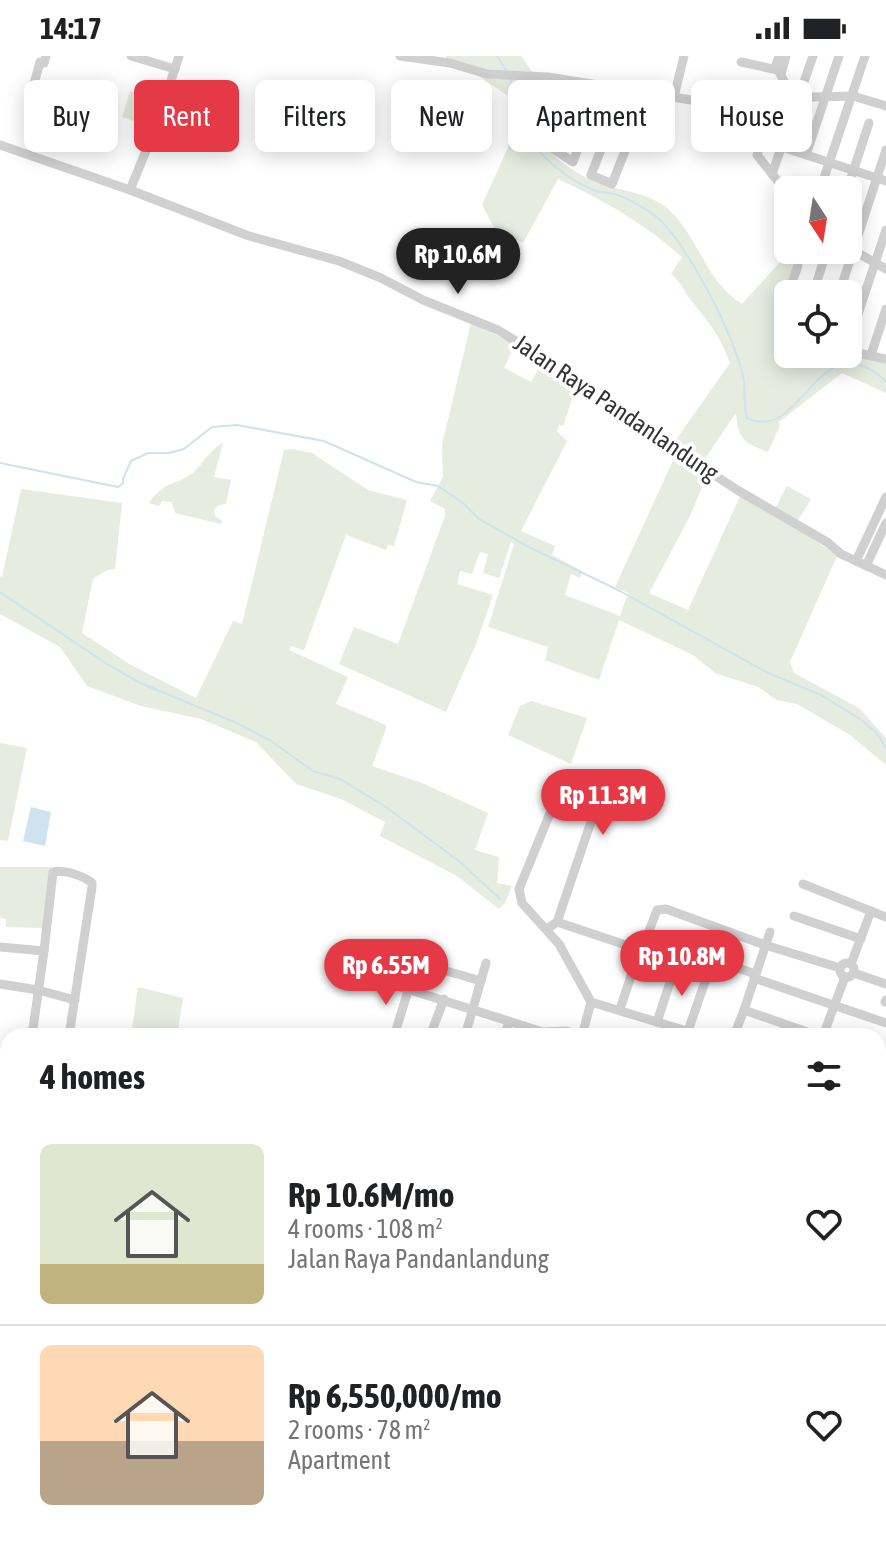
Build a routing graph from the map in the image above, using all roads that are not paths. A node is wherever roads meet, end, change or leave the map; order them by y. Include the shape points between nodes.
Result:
1 (46, 56) edge
2 (131, 56) edge
3 (179, 56) edge
4 (400, 56) edge
5 (684, 56) edge
6 (779, 56) edge
7 (786, 56) edge
8 (813, 56) edge
9 (839, 56) edge
10 (865, 56) edge
11 (741, 62) dead end
12 (175, 69) junction
13 (778, 71) junction
14 (523, 78) junction
15 (35, 80) edge
16 (532, 80) edge
17 (567, 80) edge
18 (783, 80) edge
19 (806, 80) edge
20 (675, 93) edge
21 (853, 96) junction
22 (826, 97) junction
23 (812, 98) edge
24 (886, 106) edge
25 (869, 123) dead end
26 (0, 145) edge
27 (886, 150) edge
28 (558, 152) edge
29 (577, 152) edge
30 (600, 152) edge
31 (625, 152) edge
32 (756, 152) edge
33 (780, 152) edge
34 (797, 152) edge
35 (806, 155) junction
36 (830, 162) junction
37 (854, 170) junction
38 (772, 174) junction
39 (774, 176) edge
40 (825, 176) edge
41 (852, 176) edge
42 (882, 179) edge
43 (130, 190) junction
44 (862, 223) edge
45 (886, 230) edge
46 (862, 256) edge
47 (875, 264) junction
48 (798, 266) dead end
49 (886, 269) edge
50 (793, 280) edge
51 (862, 303) edge
52 (886, 309) edge
53 (862, 353) edge
54 (871, 355) junction
55 (886, 359) edge
56 (886, 497) edge
57 (886, 523) edge
58 (881, 548) edge
59 (861, 563) junction
60 (886, 575) edge
61 (803, 884) dead end
62 (871, 911) junction
63 (794, 916) dead end
64 (886, 917) edge
65 (557, 922) junction
66 (547, 929) junction
67 (770, 932) dead end
68 (861, 939) junction
69 (765, 945) junction
70 (0, 947) edge
71 (44, 951) junction
72 (486, 963) dead end
73 (676, 964) dead end
74 (426, 965) dead end
75 (848, 971) junction
76 (707, 976) dead end
77 (755, 976) junction
78 (481, 981) junction
79 (388, 983) dead end
80 (0, 984) edge
81 (886, 984) edge
82 (409, 988) junction
83 (38, 990) junction
84 (444, 999) junction
85 (75, 1000) junction
86 (591, 1002) junction
87 (834, 1006) junction
88 (475, 1009) junction
89 (620, 1009) junction
90 (744, 1010) junction
91 (509, 1022) junction
92 (657, 1022) junction
93 (886, 1023) edge
94 (33, 1028) edge
95 (70, 1028) edge
96 (396, 1028) edge
97 (433, 1028) edge
98 (468, 1028) edge
99 (507, 1028) edge
100 (526, 1028) edge
101 (584, 1028) edge
102 (678, 1028) edge
103 (689, 1028) edge
104 (737, 1028) edge
105 (797, 1028) edge
106 (824, 1028) edge

1 - 15 street
2 - 12 street
3 - 12 street
4 - 14 street
5 - 20 street
6 - 13 street
7 - 13 street
8 - 19 street
9 - 22 street
10 - 21 street
11 - 13 street
12 - 43 street
13 - 18 street
14 - 16 street
14 - 17 street
21 - 22 street
21 - 24 street
21 - 36 street
22 - 23 street
22 - 35 street
25 - 37 street
26 - 43 street, Jalan Raya Pandanlandung
27 - 42 street
28 - 29 street via 573,162
30 - 31 street via 591,175 612,184
32 - 38 street
33 - 38 street
34 - 35 street
35 - 36 street
36 - 37 street
36 - 40 street
37 - 41 street
37 - 42 street
38 - 39 street
42 - 44 street
43 - 59 street, Jalan Raya Pandanlandung via 249,236 363,270 498,330 613,410
45 - 47 street
46 - 47 street
47 - 49 street
47 - 51 street
48 - 50 street
52 - 54 street
53 - 54 street
54 - 55 street
56 - 59 street
57 - 58 street
58 - 59 street
59 - 60 street, Jalan Raya Pandanlandung
61 - 62 street
62 - 64 street
62 - 68 street
63 - 68 street
65 - 66 street
65 - 66 street via 598,799 568,780 519,889 522,903
65 - 89 street via 638,949
66 - 86 street
67 - 69 street
68 - 75 street
69 - 75 street
69 - 77 street
69 - 77 street via 662,908 649,931 652,937
70 - 71 street
71 - 83 street
71 - 85 street via 53,872 87,879 92,883
72 - 78 street
73 - 92 street
74 - 78 street
75 - 81 street
75 - 87 street
76 - 103 street
77 - 87 street
77 - 90 street
78 - 88 street
79 - 82 street
80 - 83 street
82 - 84 street
82 - 96 street
83 - 85 street
83 - 94 street
84 - 88 street
84 - 97 street
85 - 95 street
86 - 89 street
86 - 101 street
87 - 93 street
87 - 106 street
88 - 91 street
88 - 98 street
89 - 92 street
90 - 104 street
90 - 105 street
91 - 99 street
91 - 100 street
92 - 102 street

